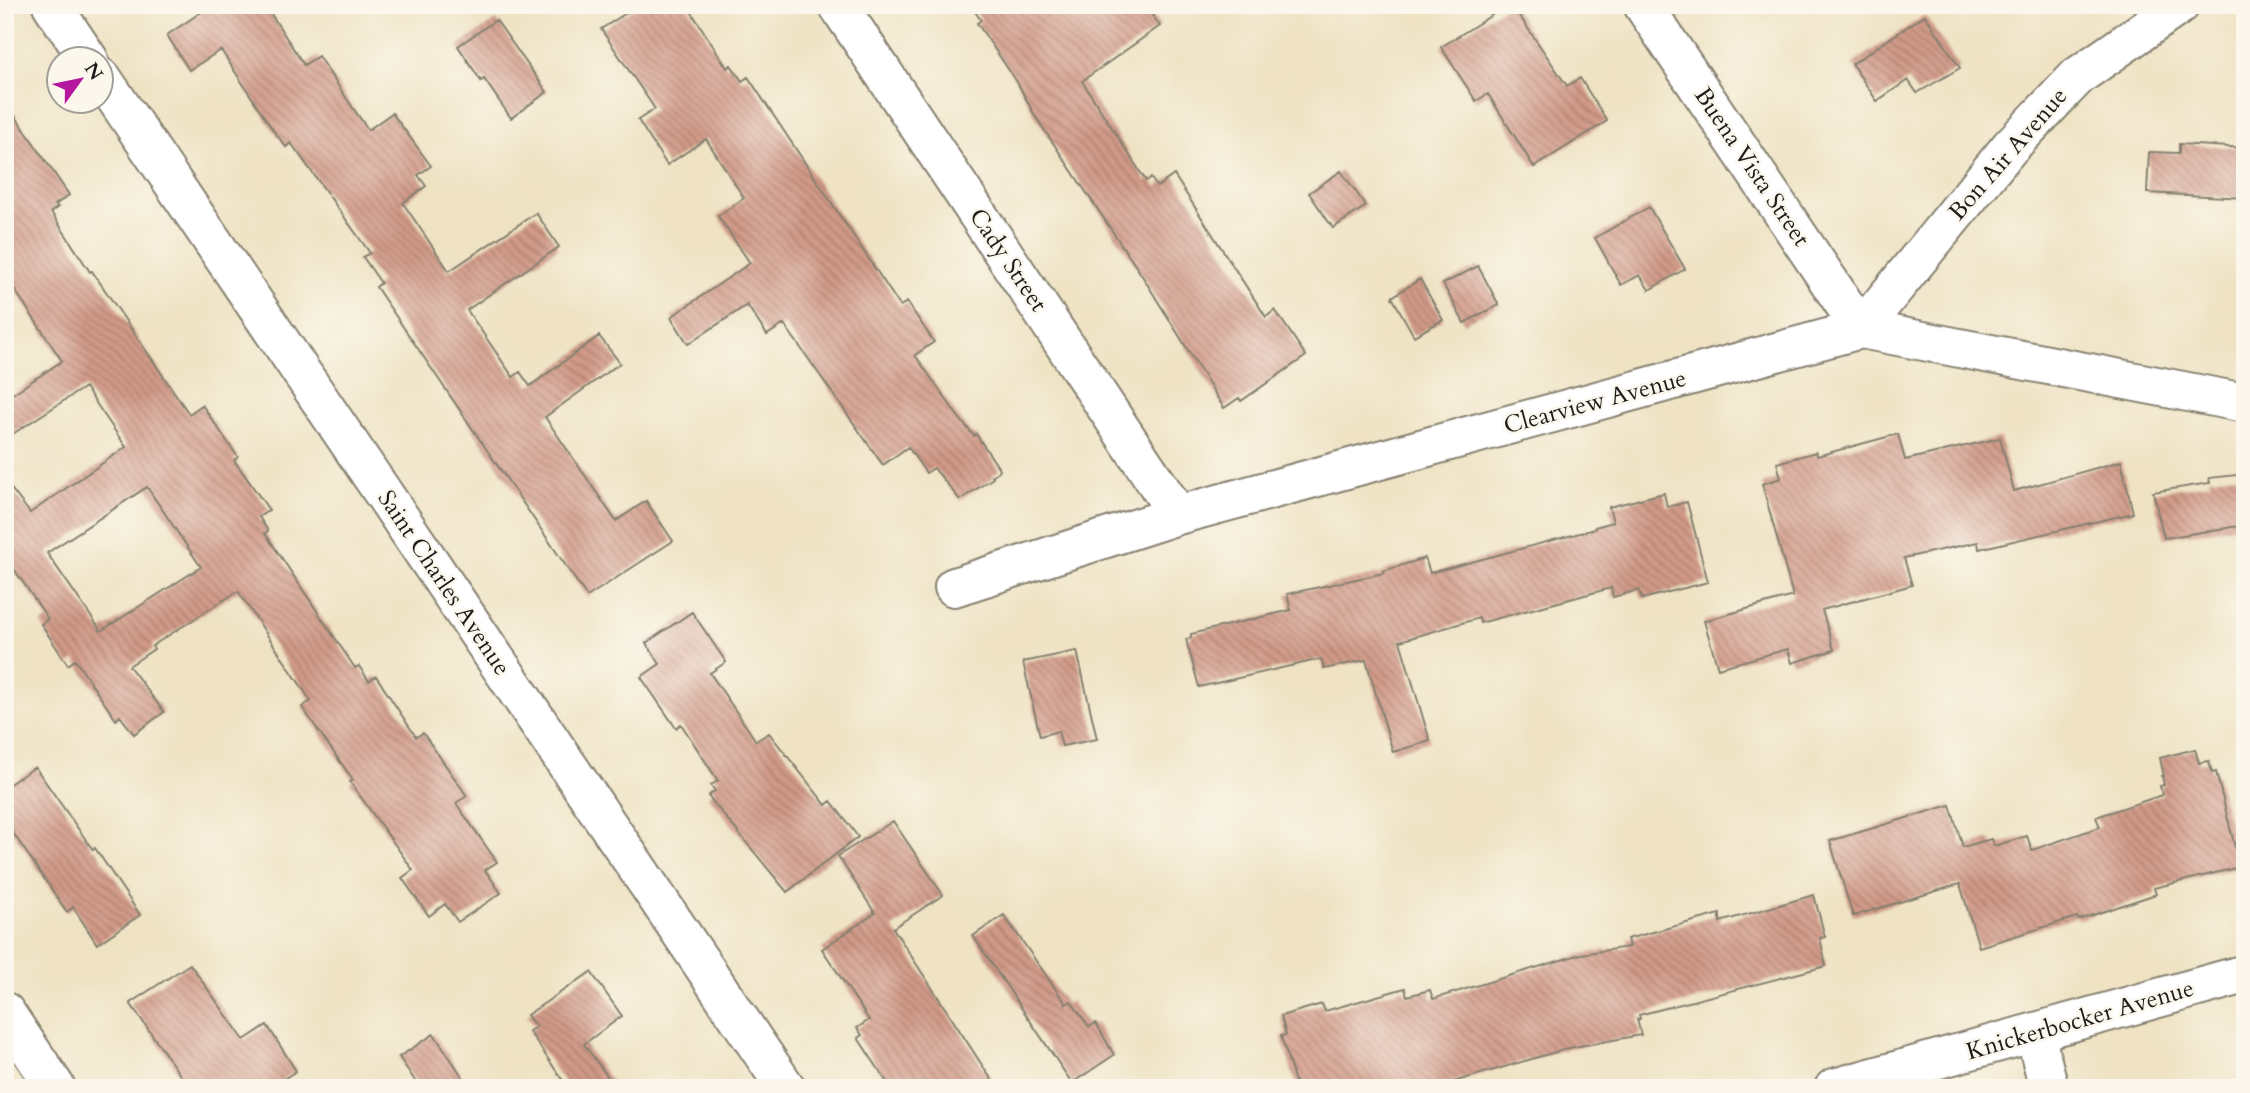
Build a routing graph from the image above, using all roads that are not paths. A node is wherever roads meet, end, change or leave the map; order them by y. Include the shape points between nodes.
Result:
1 (52, 5) edge
2 (838, 5) edge
3 (1643, 5) edge
4 (2180, 5) edge
5 (80, 46) edge
6 (116, 99) edge
7 (1861, 329) junction
8 (2245, 403) edge
9 (1178, 515) junction
10 (954, 587) dead end
11 (2245, 974) edge
12 (5, 1012) edge
13 (2035, 1034) junction
14 (56, 1088) edge
15 (786, 1088) edge
16 (1834, 1088) edge
17 (2049, 1088) edge

1 - 5 street
2 - 9 street, Cady Street
3 - 7 street, Buena Vista Street
4 - 7 street, Bon Air Avenue via 2078,76 2010,147
6 - 15 street, Saint Charles Avenue
7 - 8 street, Clearview Avenue
7 - 9 street, Clearview Avenue
9 - 10 street, Clearview Avenue
11 - 13 street, Knickerbocker Avenue
12 - 14 street
13 - 16 street, Knickerbocker Avenue
13 - 17 street

